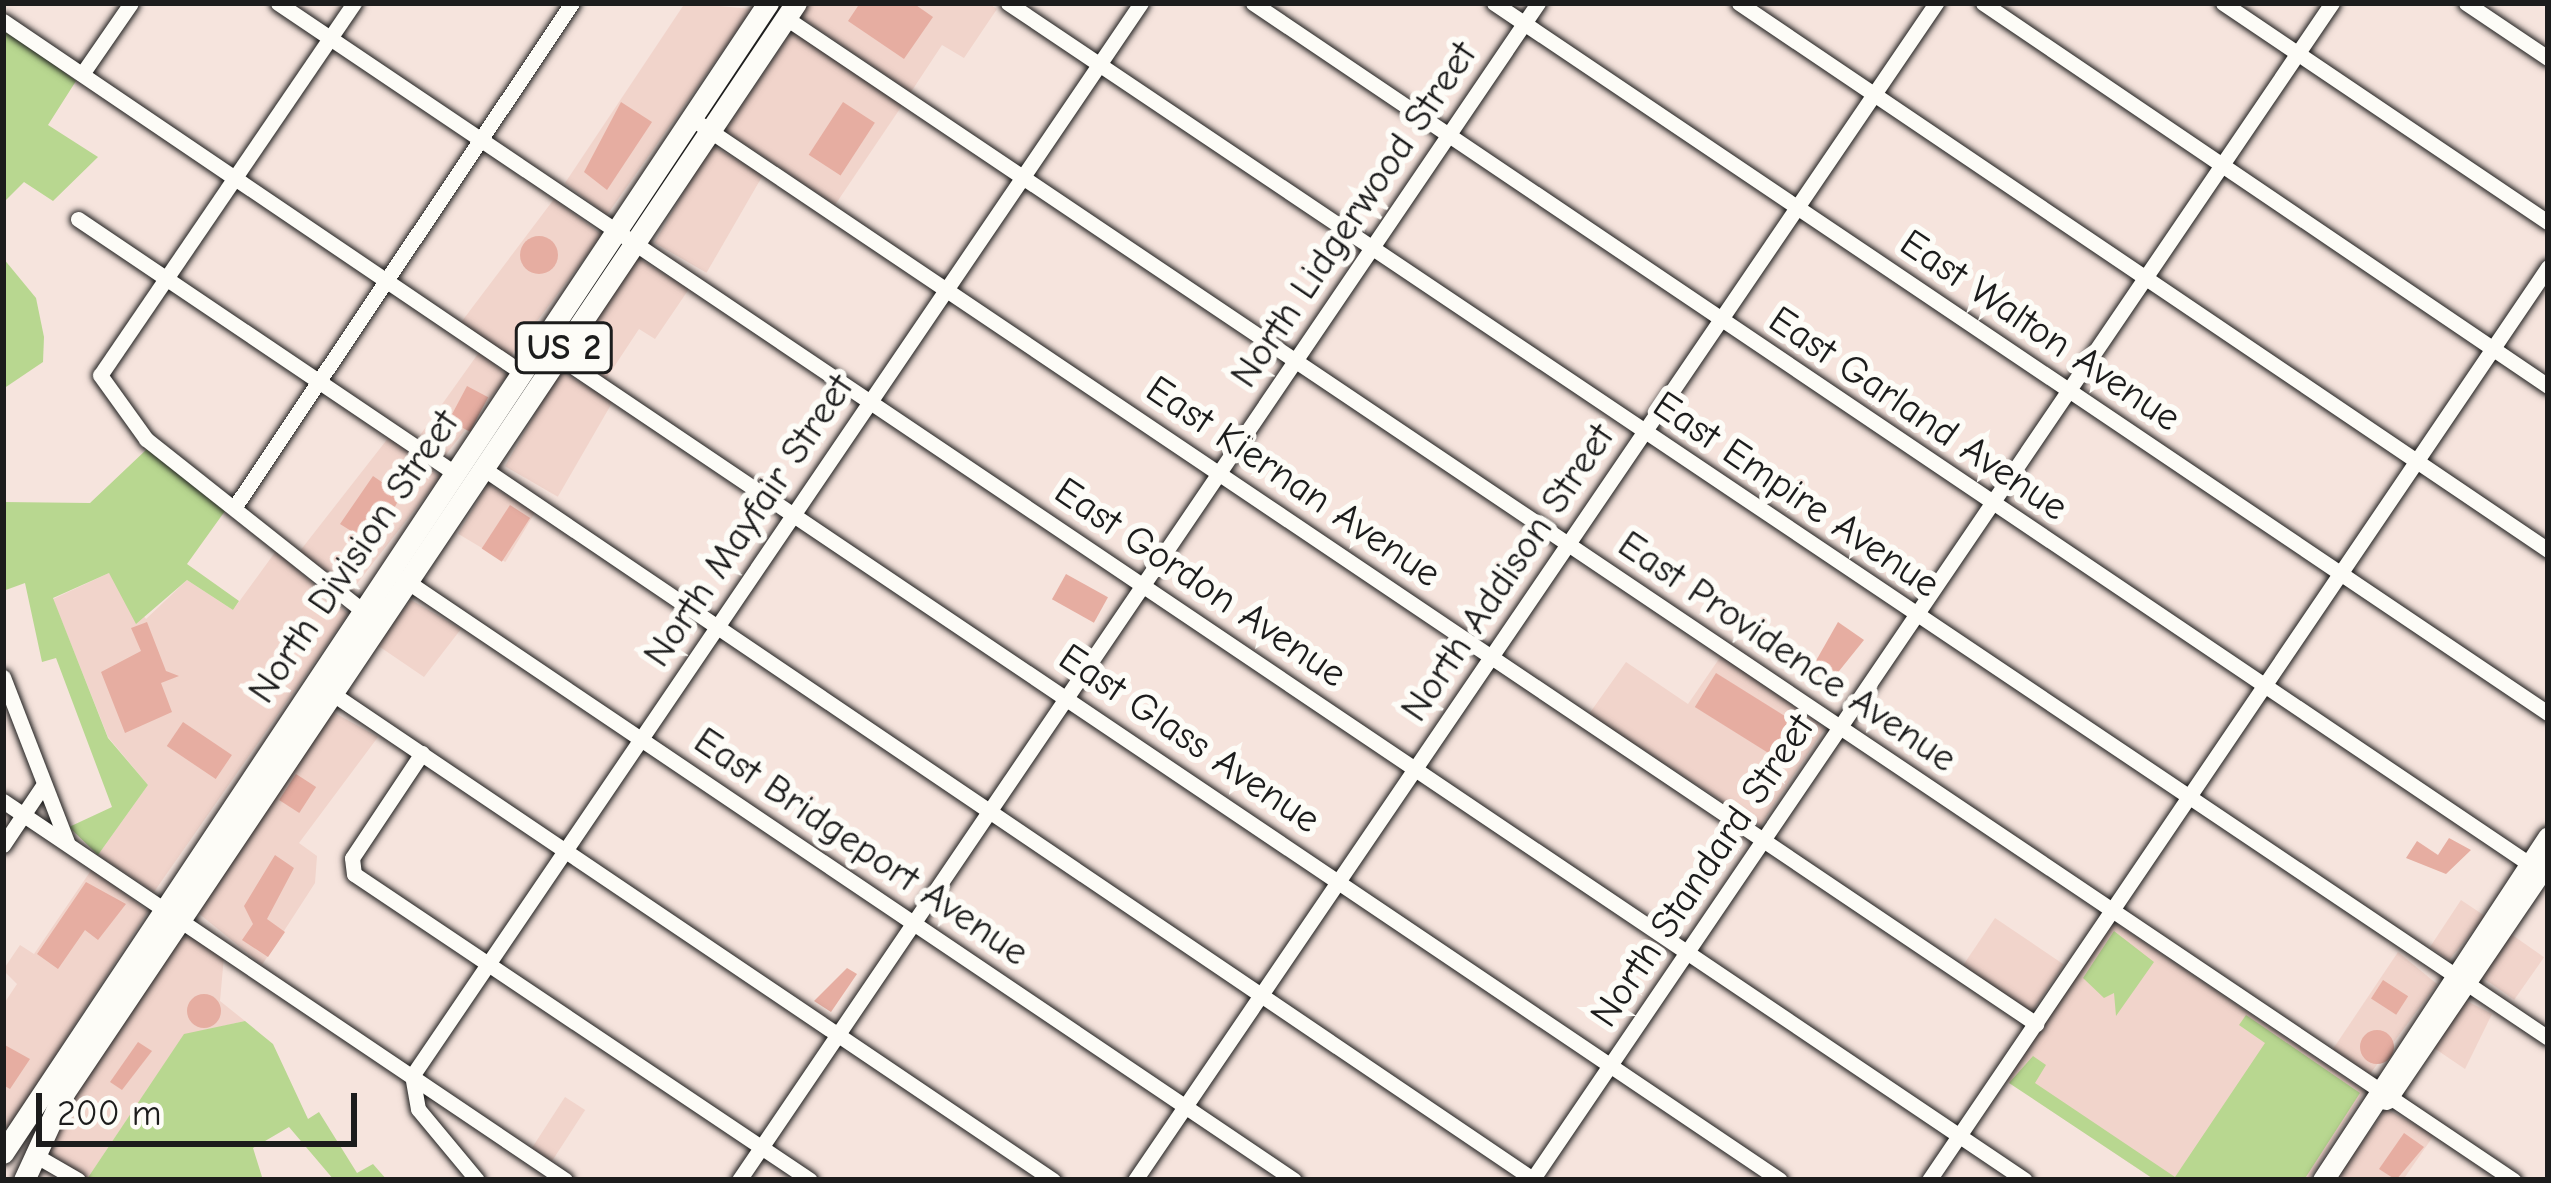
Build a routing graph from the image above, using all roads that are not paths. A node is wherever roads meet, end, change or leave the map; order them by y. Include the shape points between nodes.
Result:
1 (131, 3) edge
2 (278, 3) edge
3 (354, 3) edge
4 (572, 3) edge
5 (767, 3) edge
6 (1008, 3) edge
7 (1141, 3) edge
8 (1253, 3) edge
9 (1494, 3) edge
10 (1538, 3) edge
11 (1738, 3) edge
12 (1936, 3) edge
13 (1983, 3) edge
14 (2223, 3) edge
15 (2332, 3) edge
16 (2466, 3) edge
17 (791, 10) edge
18 (3, 21) edge
19 (1525, 23) junction
20 (331, 39) junction
21 (2297, 54) junction
22 (2548, 58) edge
23 (1099, 64) junction
24 (82, 74) junction
25 (1874, 94) junction
26 (701, 124) junction
27 (1449, 134) junction
28 (481, 140) junction
29 (2222, 166) junction
30 (235, 177) junction
31 (1024, 177) junction
32 (1797, 208) junction
33 (78, 219) dead end
34 (2548, 222) edge
35 (616, 231) junction
36 (636, 244) junction
37 (1372, 248) junction
38 (2548, 267) edge
39 (166, 278) junction
40 (2144, 278) junction
41 (386, 281) junction
42 (946, 290) junction
43 (573, 295) junction
44 (1721, 320) junction
45 (2492, 348) junction
46 (559, 357) junction
47 (1296, 360) junction
48 (521, 372) junction
49 (318, 381) junction
50 (2548, 386) edge
51 (2068, 390) junction
52 (871, 402) junction
53 (1645, 430) junction
54 (499, 446) junction
55 (2417, 459) junction
56 (484, 469) junction
57 (453, 472) junction
58 (1219, 472) junction
59 (1991, 503) junction
60 (234, 508) junction
61 (793, 514) junction
62 (1568, 544) junction
63 (2548, 550) edge
64 (2340, 571) junction
65 (399, 576) junction
66 (1143, 585) junction
67 (1915, 616) junction
68 (371, 617) junction
69 (717, 626) junction
70 (1492, 656) junction
71 (3, 677) edge
72 (2263, 685) junction
73 (324, 688) junction
74 (1067, 697) junction
75 (2548, 713) edge
76 (1840, 729) junction
77 (641, 739) junction
78 (422, 753) junction
79 (1416, 768) junction
80 (44, 784) junction
81 (2188, 796) junction
82 (3, 801) edge
83 (990, 810) junction
84 (24, 815) junction
85 (2548, 837) edge
86 (1762, 842) junction
87 (3, 845) edge
88 (68, 845) junction
89 (566, 849) junction
90 (2542, 868) edge
91 (1339, 881) junction
92 (2112, 910) junction
93 (172, 914) junction
94 (914, 922) junction
95 (1688, 952) junction
96 (488, 964) junction
97 (2459, 979) junction
98 (1262, 993) junction
99 (2036, 1024) junction
100 (838, 1034) junction
101 (2548, 1038) edge
102 (1610, 1066) junction
103 (412, 1076) junction
104 (2383, 1092) junction
105 (1186, 1106) junction
106 (1959, 1136) junction
107 (762, 1147) junction
108 (3, 1153) edge
109 (33, 1154) junction
110 (557, 1178) edge
111 (24, 1180) edge
112 (78, 1180) edge
113 (477, 1180) edge
114 (739, 1180) edge
115 (811, 1180) edge
116 (1053, 1180) edge
117 (1136, 1180) edge
118 (1294, 1180) edge
119 (1533, 1180) edge
120 (1780, 1180) edge
121 (1929, 1180) edge
122 (2025, 1180) edge
123 (2323, 1180) edge
124 (2513, 1180) edge

1 - 24 street
2 - 20 street, East Gordon Avenue
3 - 20 street
4 - 28 street
5 - 26 main road, North Division Street / US 2
6 - 23 street, East Empire Avenue
7 - 23 street, North Mayfair Street
8 - 27 street, East Garland Avenue
9 - 19 street, East Walton Avenue
10 - 19 street, North Lidgerwood Street
11 - 25 street
12 - 25 street, North Addison Street
13 - 29 street
14 - 21 street
15 - 21 street, North Standard Street
16 - 22 street
17 - 26 main road, North Division Street / US 2
17 - 31 street, East Providence Avenue
18 - 24 street
19 - 27 street, North Lidgerwood Street
19 - 32 street, East Walton Avenue
20 - 28 street, East Gordon Avenue
20 - 30 street
21 - 29 street, North Standard Street
21 - 34 street
23 - 31 street, North Mayfair Street
23 - 37 street, East Empire Avenue
24 - 30 street
25 - 32 street, North Addison Street
25 - 40 street
26 - 35 main road, North Division Street / US 2
26 - 36 main road, North Division Street / US 2
26 - 42 street, East Kiernan Avenue
27 - 37 street, North Lidgerwood Street
27 - 44 street, East Garland Avenue
28 - 35 street, East Gordon Avenue
28 - 41 street
29 - 40 street, North Standard Street
29 - 45 street
30 - 39 street
30 - 41 street
31 - 42 street, North Mayfair Street
31 - 47 street, East Providence Avenue
32 - 44 street, North Addison Street
32 - 51 street, East Walton Avenue
33 - 39 street
35 - 36 street, East Gordon Avenue
35 - 43 main road, North Division Street / US 2
36 - 46 main road, North Division Street / US 2
36 - 52 street, East Gordon Avenue
37 - 47 street, North Lidgerwood Street
37 - 53 street, East Empire Avenue
38 - 45 street
39 - 49 street
39 - 60 street via 100,375 146,439
40 - 51 street, North Standard Street
40 - 55 street
41 - 48 street
41 - 49 street
42 - 52 street, North Mayfair Street
42 - 58 street, East Kiernan Avenue
43 - 46 main road via 551,346
43 - 48 main road, North Division Street / US 2
44 - 53 street, North Addison Street
44 - 59 street, East Garland Avenue
45 - 50 street
45 - 55 street
46 - 54 main road, North Division Street / US 2
46 - 61 street, East Glass Avenue
47 - 58 street, North Lidgerwood Street
47 - 62 street, East Providence Avenue
48 - 54 main road via 525,387 492,437
48 - 57 main road, North Division Street / US 2
49 - 57 street
49 - 60 street
51 - 59 street, North Standard Street
51 - 64 street, East Walton Avenue
52 - 61 street, North Mayfair Street
52 - 66 street, East Gordon Avenue
53 - 62 street, North Addison Street
53 - 67 street, East Empire Avenue
54 - 56 main road, North Division Street / US 2
55 - 63 street
55 - 64 street
56 - 65 main road, North Division Street / US 2
56 - 69 street
57 - 65 main road, North Division Street / US 2
58 - 66 street, North Lidgerwood Street
58 - 70 street, East Kiernan Avenue
59 - 67 street, North Standard Street
59 - 72 street, East Garland Avenue
60 - 68 street
61 - 69 street, North Mayfair Street
61 - 74 street, East Glass Avenue
62 - 70 street, North Addison Street
62 - 76 street, East Providence Avenue
64 - 72 street
64 - 75 street, East Walton Avenue
65 - 68 main road, North Division Street / US 2
65 - 77 street, East Bridgeport Avenue
66 - 74 street, North Lidgerwood Street
66 - 79 street, East Gordon Avenue
67 - 76 street, North Standard Street
67 - 81 street, East Empire Avenue
68 - 73 main road, North Division Street / US 2
69 - 77 street, North Mayfair Street
69 - 83 street
70 - 79 street, North Addison Street
70 - 86 street, East Kiernan Avenue
71 - 80 street
72 - 81 street
72 - 90 street, East Garland Avenue
73 - 78 street
73 - 93 main road, North Division Street / US 2
74 - 83 street, North Lidgerwood Street
74 - 91 street, East Glass Avenue
76 - 86 street, North Standard Street
76 - 92 street, East Providence Avenue
77 - 89 street, North Mayfair Street
77 - 94 street, East Bridgeport Avenue
78 - 89 street
78 - 96 street via 350,868
79 - 91 street, North Addison Street
79 - 95 street, East Gordon Avenue
80 - 84 street
80 - 88 street
81 - 92 street
81 - 97 street, East Empire Avenue
82 - 84 street
83 - 94 street, North Lidgerwood Street
83 - 98 street
84 - 87 street
84 - 88 street
85 - 90 main road
86 - 95 street, North Standard Street
86 - 99 street, East Kiernan Avenue
88 - 93 street
89 - 96 street, North Mayfair Street
89 - 100 street
90 - 97 main road
91 - 98 street, North Addison Street
91 - 102 street, East Glass Avenue
92 - 99 street
92 - 104 street, East Providence Avenue
93 - 103 street
93 - 108 main road, North Division Street / US 2
93 - 109 main road, North Division Street / US 2
94 - 100 street, North Lidgerwood Street
94 - 105 street, East Bridgeport Avenue
95 - 102 street, North Standard Street
95 - 106 street, East Gordon Avenue
96 - 103 street, North Mayfair Street
96 - 107 street
97 - 101 street, East Empire Avenue
97 - 104 main road
98 - 105 street, North Addison Street
98 - 119 street
99 - 106 street
100 - 107 street, North Lidgerwood Street
100 - 116 street
102 - 119 street, North Standard Street
102 - 120 street, East Glass Avenue
103 - 110 street
103 - 113 street via 418,1109
104 - 123 main road
104 - 124 street, East Providence Avenue
105 - 117 street, North Addison Street
105 - 118 street, East Bridgeport Avenue
106 - 121 street
106 - 122 street, East Gordon Avenue
107 - 114 street, North Lidgerwood Street
107 - 115 street
109 - 111 main road, US 2
109 - 112 street

